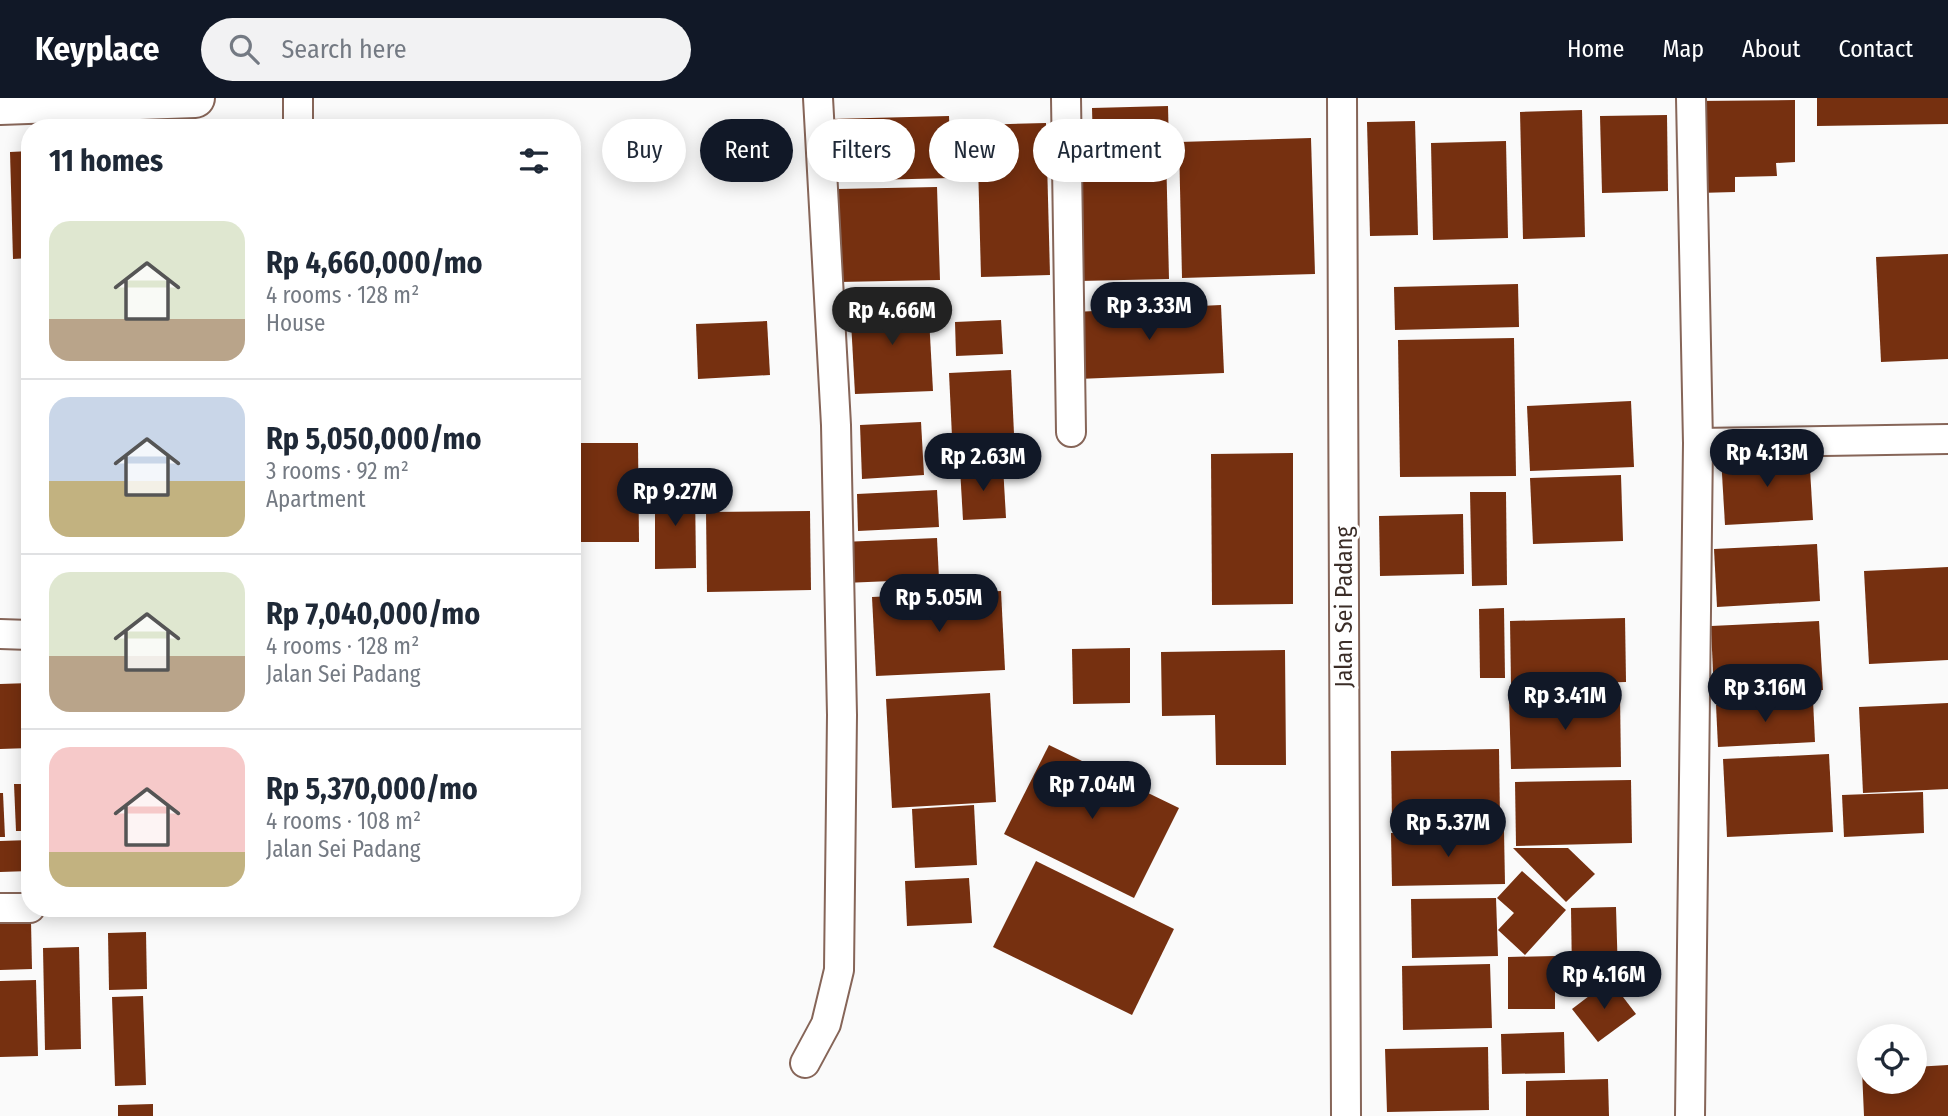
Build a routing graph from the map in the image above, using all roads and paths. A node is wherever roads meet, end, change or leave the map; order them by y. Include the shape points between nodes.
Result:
1 (195, 98) edge
2 (298, 98) edge
3 (818, 98) edge
4 (1066, 98) edge
5 (1342, 98) edge
6 (1691, 98) edge
7 (0, 105) edge
8 (298, 119) edge
9 (1071, 432) dead end
10 (1948, 439) edge
11 (1698, 443) junction
12 (0, 634) edge
13 (21, 635) edge
14 (0, 908) edge
15 (21, 908) edge
16 (805, 1063) dead end
17 (1346, 1116) edge
18 (1690, 1116) edge

1 - 7 main road
2 - 8 street
3 - 16 street via 836,425 842,715 839,970 826,1024
4 - 9 street
5 - 17 street, Jalan Sei Padang
6 - 11 street
10 - 11 street
11 - 18 street
12 - 13 street
14 - 15 street

